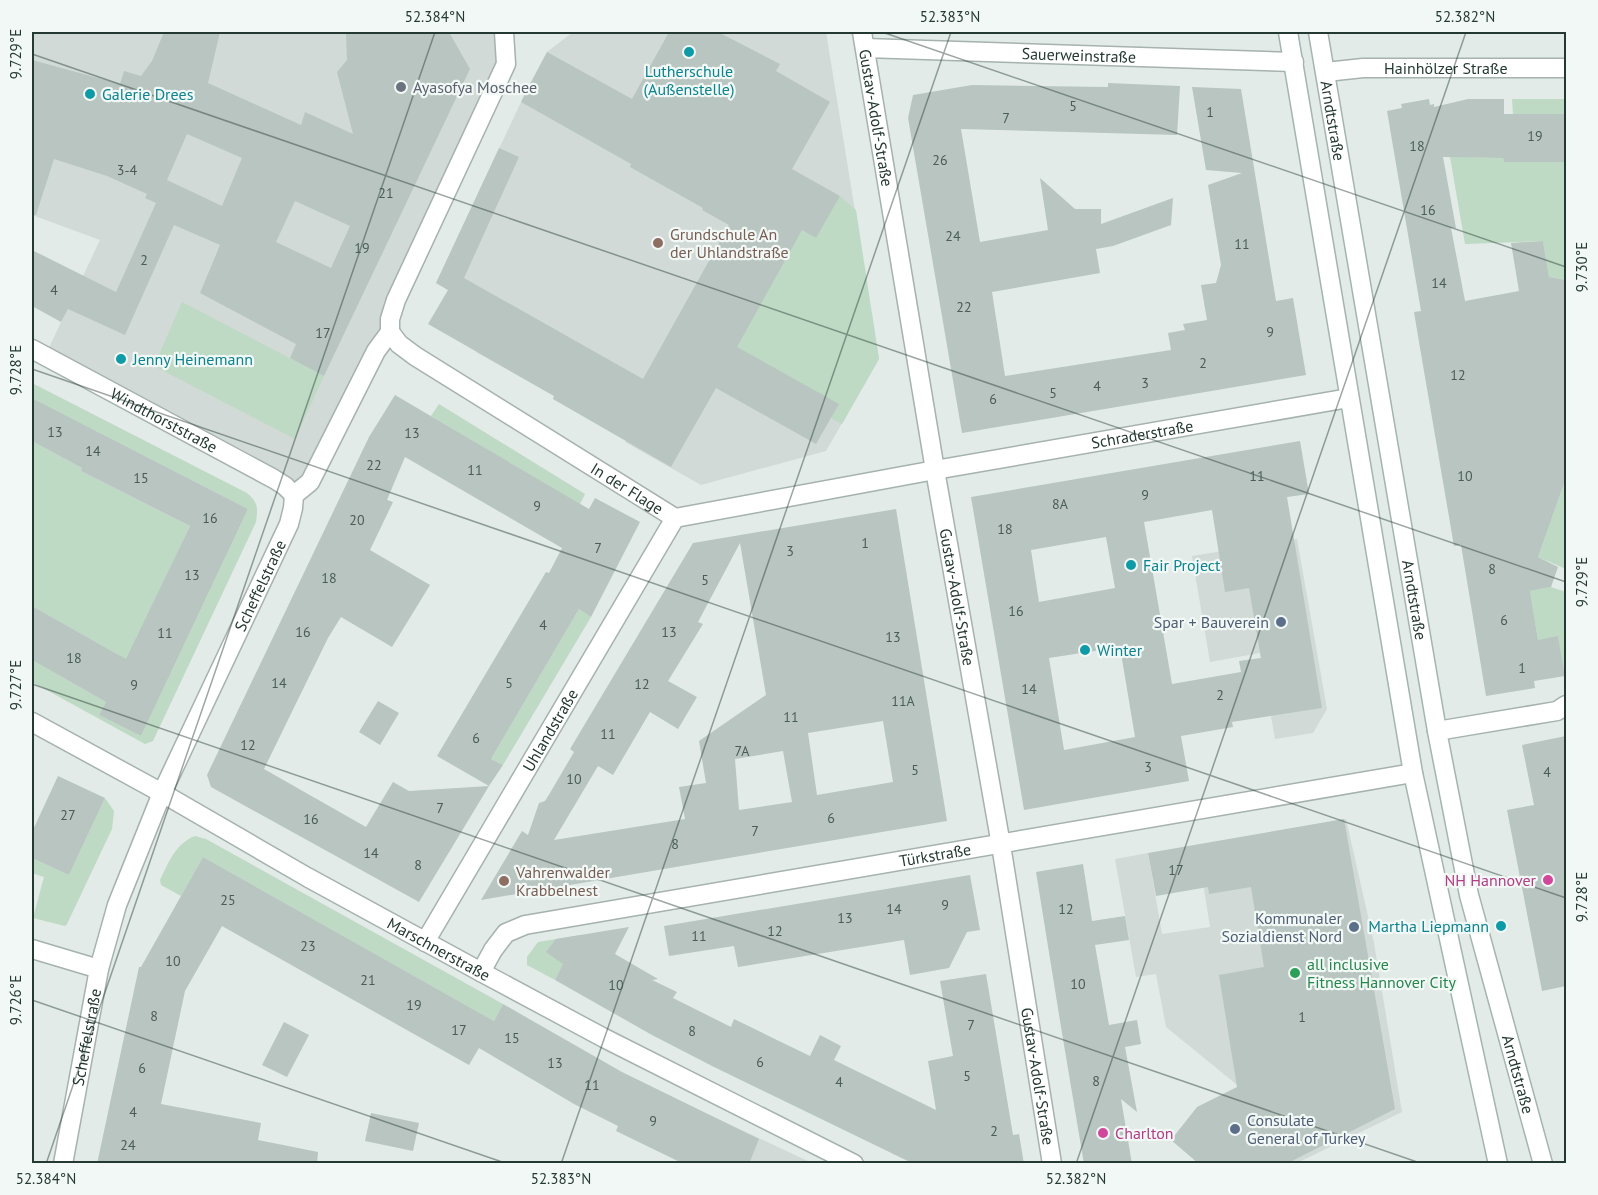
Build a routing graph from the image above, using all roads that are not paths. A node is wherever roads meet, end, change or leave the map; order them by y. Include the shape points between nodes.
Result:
1 (504, 32) edge
2 (1288, 32) edge
3 (1318, 32) edge
4 (863, 40) edge
5 (1294, 62) junction
6 (1566, 68) edge
7 (1326, 72) junction
8 (390, 332) junction
9 (32, 349) edge
10 (1349, 399) junction
11 (935, 470) junction
12 (294, 495) junction
13 (675, 518) junction
14 (1566, 705) edge
15 (32, 722) edge
16 (1437, 731) junction
17 (1413, 773) junction
18 (162, 793) junction
19 (1001, 845) junction
20 (425, 942) junction
21 (32, 949) edge
22 (99, 969) junction
23 (481, 972) junction
24 (1542, 1163) edge
25 (63, 1164) edge
26 (854, 1164) edge
27 (1052, 1164) edge
28 (1498, 1164) edge

1 - 8 street via 506,64 396,300
2 - 5 street, Arndtstraße
3 - 7 street, Arndtstraße
4 - 5 street, Sauerweinstraße
4 - 11 street, Gustav-Adolf-Straße
5 - 10 street, Arndtstraße
6 - 7 street, Hainhölzer Straße via 1363,68
7 - 16 street, Arndtstraße
8 - 12 street via 376,351 310,482
8 - 13 street, In der Flage via 415,356
9 - 12 street, Windthorststraße via 263,473
10 - 11 street, Schraderstraße
10 - 17 street, Arndtstraße
11 - 13 street, In der Flage
11 - 19 street, Gustav-Adolf-Straße
12 - 18 street, Scheffelstraße via 289,524
13 - 20 street, Uhlandstraße
14 - 16 street via 1557,711
15 - 18 street, Marschnerstraße
16 - 24 street, Arndtstraße via 1469,895
17 - 19 street, Türkstraße
17 - 28 street, Arndtstraße
18 - 20 street, Marschnerstraße
18 - 22 street, Scheffelstraße via 117,905
19 - 23 street, Türkstraße via 525,925 506,933
19 - 27 street, Gustav-Adolf-Straße
20 - 23 street, Marschnerstraße
21 - 22 street
22 - 25 street, Scheffelstraße
23 - 26 street, Marschnerstraße

